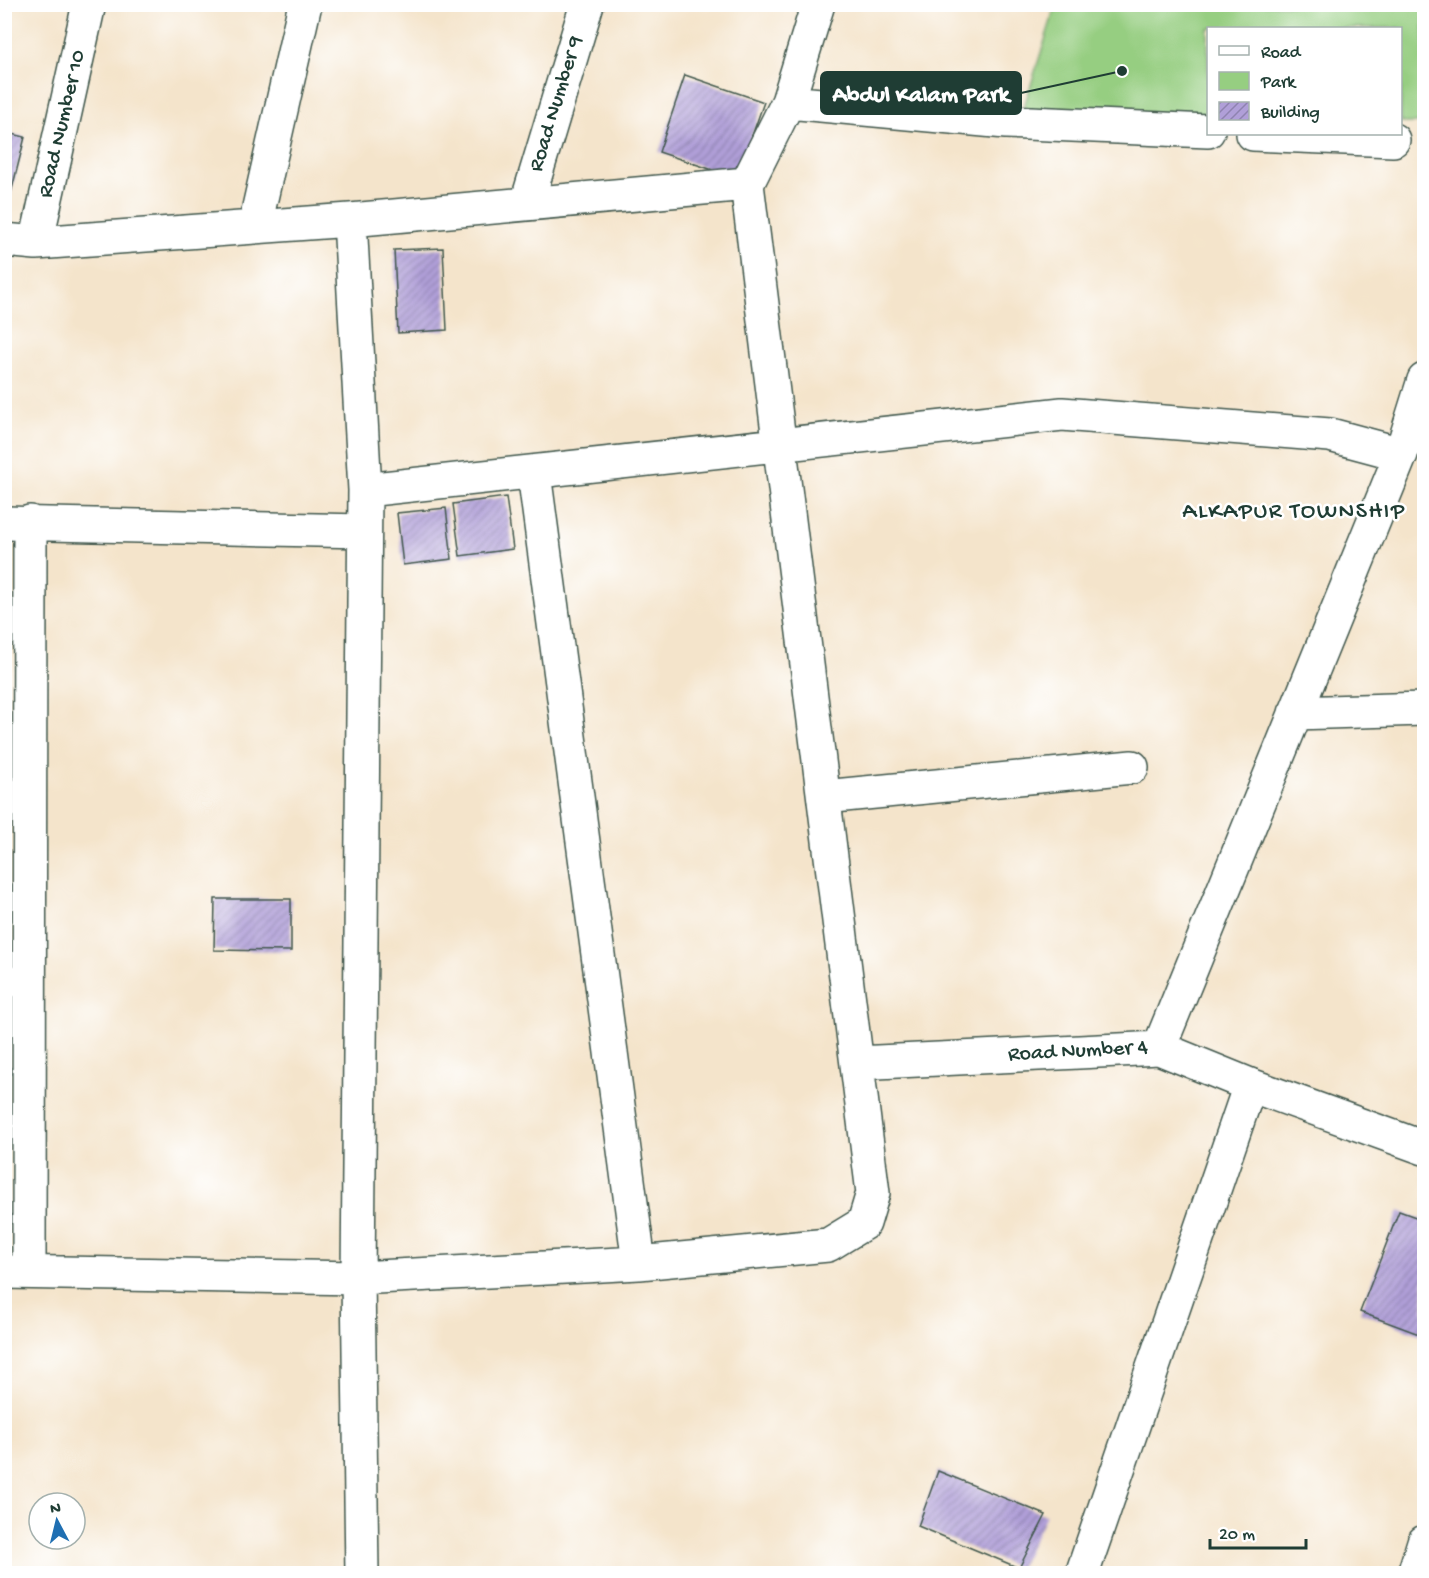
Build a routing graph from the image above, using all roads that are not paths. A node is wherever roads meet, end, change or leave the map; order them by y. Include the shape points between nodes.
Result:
1 (89, 4) edge
2 (305, 4) edge
3 (587, 4) edge
4 (818, 4) edge
5 (788, 102) junction
6 (1207, 131) edge
7 (1276, 135) edge
8 (1393, 140) dead end
9 (747, 184) junction
10 (527, 203) junction
11 (350, 220) junction
12 (255, 225) junction
13 (20, 242) edge
14 (1425, 380) edge
15 (780, 447) junction
16 (1401, 454) junction
17 (534, 473) junction
18 (365, 490) junction
19 (17, 523) edge
20 (364, 531) junction
21 (1425, 709) edge
22 (1295, 713) junction
23 (1132, 767) dead end
24 (824, 797) junction
25 (1159, 1048) junction
26 (857, 1063) junction
27 (1250, 1085) junction
28 (1425, 1148) edge
29 (639, 1263) junction
30 (17, 1272) edge
31 (358, 1278) junction
32 (1425, 1542) edge
33 (362, 1574) edge
34 (1082, 1574) edge
35 (1414, 1574) edge

1 - 13 street, Road Number 10
2 - 12 street
3 - 10 street, Road Number 9
4 - 5 street
5 - 6 street via 1006,122
5 - 9 street
7 - 8 street
9 - 10 street
9 - 15 street
10 - 11 street
11 - 12 street
11 - 18 street
12 - 13 street
14 - 16 street
15 - 16 street via 1062,414 1330,435
15 - 17 street
15 - 24 street
16 - 22 street
17 - 18 street
17 - 29 street
18 - 20 street
19 - 20 street
19 - 30 street
20 - 31 street
21 - 22 street
22 - 25 street
23 - 24 street
24 - 26 street
25 - 26 street, Road Number 4
25 - 27 street, Road Number 4
26 - 29 street via 873,1193 864,1224 828,1245
27 - 28 street, Road Number 4
27 - 34 street
29 - 31 street
30 - 31 street
31 - 33 street
32 - 35 street

